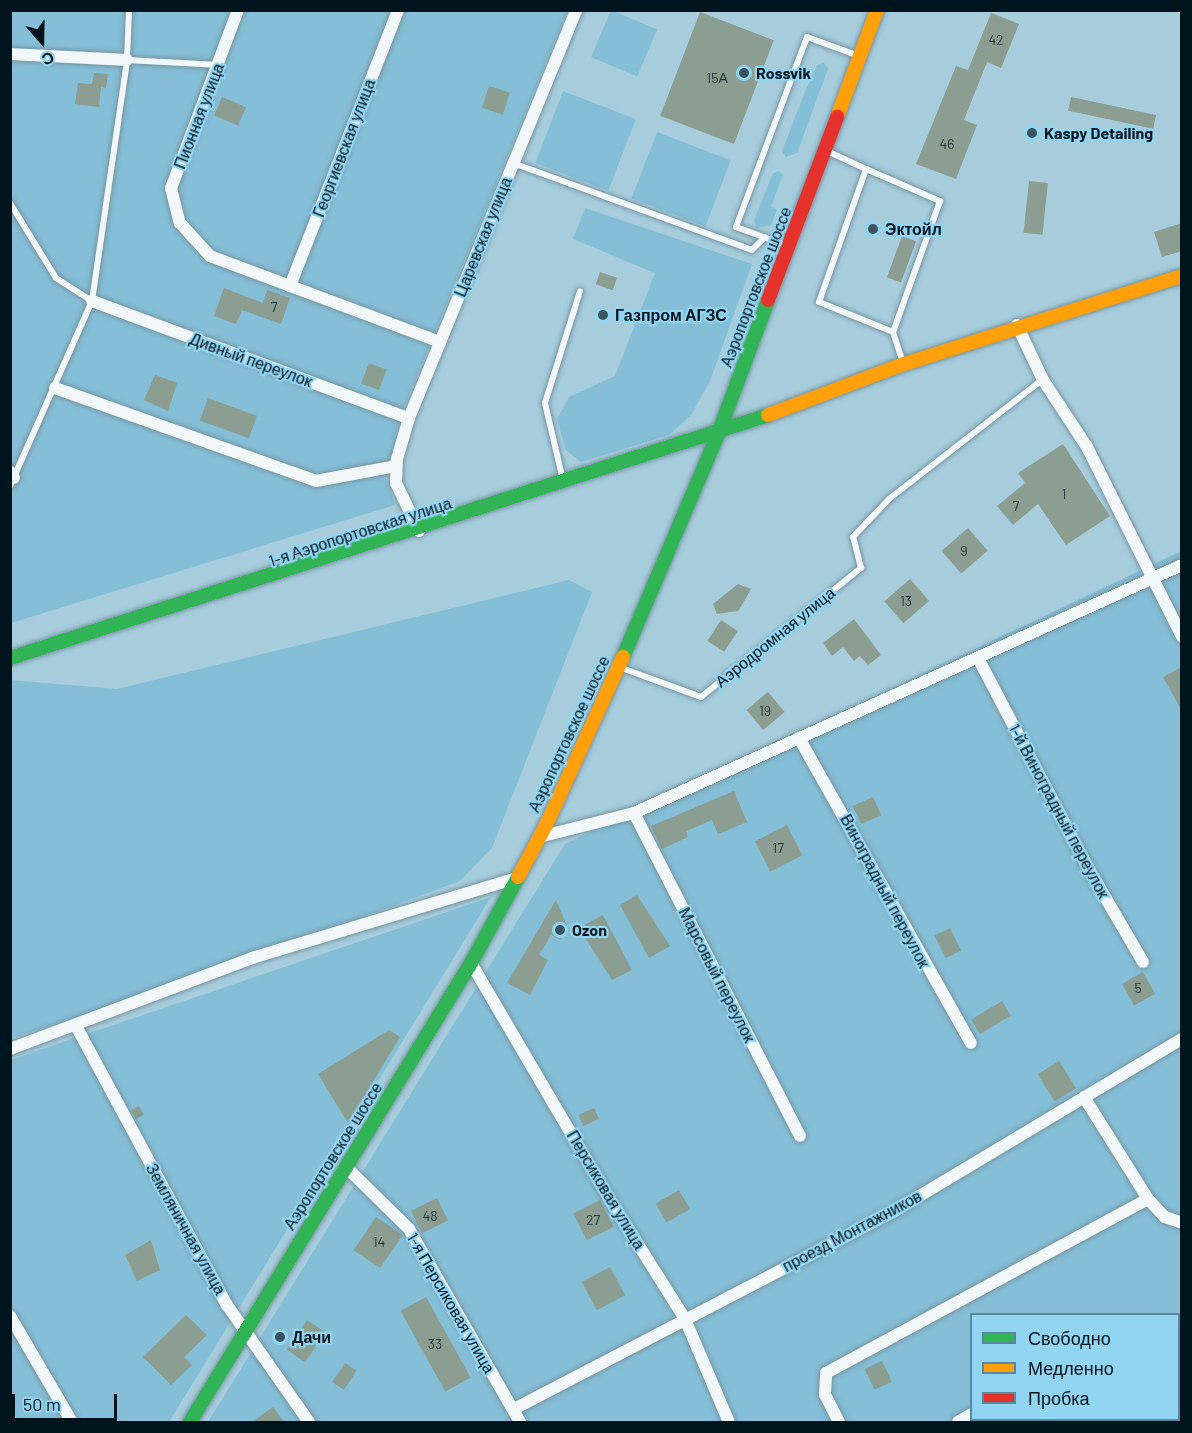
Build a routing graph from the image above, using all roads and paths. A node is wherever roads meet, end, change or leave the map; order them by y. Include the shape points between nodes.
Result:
1 (129, 10) edge
2 (238, 10) edge
3 (398, 10) edge
4 (576, 10) edge
5 (877, 10) edge
6 (10, 54) edge
7 (860, 56) junction
8 (127, 60) junction
9 (219, 65) junction
10 (825, 150) junction
11 (513, 163) junction
12 (866, 169) junction
13 (10, 203) edge
14 (765, 237) junction
15 (789, 246) junction
16 (1182, 276) edge
17 (290, 286) junction
18 (580, 291) dead end
19 (92, 301) junction
20 (1017, 325) junction
21 (894, 332) junction
22 (440, 342) junction
23 (903, 363) junction
24 (1043, 380) junction
25 (55, 388) junction
26 (409, 418) junction
27 (718, 434) junction
28 (396, 466) junction
29 (12, 479) edge
30 (562, 480) junction
31 (419, 531) junction
32 (1182, 565) edge
33 (1152, 581) junction
34 (1182, 637) edge
35 (10, 658) edge
36 (978, 658) junction
37 (619, 667) junction
38 (799, 738) junction
39 (634, 813) junction
40 (539, 837) junction
41 (517, 878) junction
42 (1143, 962) dead end
43 (471, 963) junction
44 (76, 1026) junction
45 (1182, 1038) edge
46 (971, 1043) dead end
47 (10, 1049) edge
48 (1084, 1097) junction
49 (801, 1136) dead end
50 (346, 1167) junction
51 (1148, 1199) junction
52 (1182, 1223) edge
53 (10, 1316) edge
54 (685, 1319) junction
55 (246, 1329) junction
56 (514, 1409) junction
57 (72, 1422) edge
58 (190, 1422) edge
59 (309, 1422) edge
60 (520, 1422) edge
61 (729, 1422) edge
62 (839, 1422) edge

1 - 8 lane
2 - 9 street, Пионная улица
3 - 17 street, Георгиевская улица
4 - 11 street, Царевская улица
5 - 7 main road, Аэропортовское шоссе
6 - 8 street
7 - 10 main road, Аэропортовское шоссе
7 - 14 lane via 807,37 736,227
8 - 9 lane
8 - 19 lane
9 - 17 street, Пионная улица via 171,188 180,223 210,256
10 - 12 lane
10 - 15 main road, Аэропортовское шоссе
11 - 14 lane via 752,250
11 - 22 street, Царевская улица
12 - 21 lane via 940,201
12 - 21 lane via 819,302
13 - 19 lane via 56,278
14 - 15 lane
15 - 27 main road, Аэропортовское шоссе
16 - 20 main road, 1-я Аэропортовская улица
17 - 22 street
18 - 30 lane via 544,404
19 - 25 lane
19 - 26 street, Дивный переулок
20 - 23 main road, 1-я Аэропортовская улица
20 - 24 street
21 - 23 lane
22 - 26 street, Царевская улица
23 - 27 main road, 1-я Аэропортовская улица
24 - 33 street via 1087,447
24 - 37 lane, Аэродромная улица via 889,499 852,537 861,568 701,697
25 - 28 street via 316,481
25 - 29 lane
26 - 28 street, Царевская улица
27 - 30 main road, 1-я Аэропортовская улица
27 - 37 main road, Аэропортовское шоссе
28 - 31 street, Царевская улица via 396,483
30 - 31 main road, 1-я Аэропортовская улица
31 - 35 main road, 1-я Аэропортовская улица
32 - 33 street
33 - 34 street
33 - 36 street
36 - 38 street
36 - 42 street, 1-й Виноградный переулок via 1091,873
37 - 40 main road, Аэропортовское шоссе
38 - 39 street
38 - 46 street, Виноградный переулок via 873,863 945,1002
39 - 40 street
39 - 49 street, Марсовый переулок
40 - 41 main road, Аэропортовское шоссе
41 - 43 main road, Аэропортовское шоссе
41 - 44 street via 252,958
43 - 50 main road, Аэропортовское шоссе
43 - 54 street, Персиковая улица
44 - 47 street
44 - 55 street, Земляничная улица via 228,1305
45 - 48 street, проезд Монтажников
48 - 51 street
48 - 54 street, проезд Монтажников via 896,1210
50 - 55 main road, Аэропортовское шоссе
50 - 56 street, 1-я Персиковая улица via 409,1229
51 - 52 street via 1165,1217
51 - 62 street via 826,1372 825,1395
53 - 57 street
54 - 56 street, проезд Монтажников
54 - 61 street, Персиковая улица
55 - 58 main road, Аэропортовское шоссе
55 - 59 street, Земляничная улица
56 - 60 street, 1-я Персиковая улица

